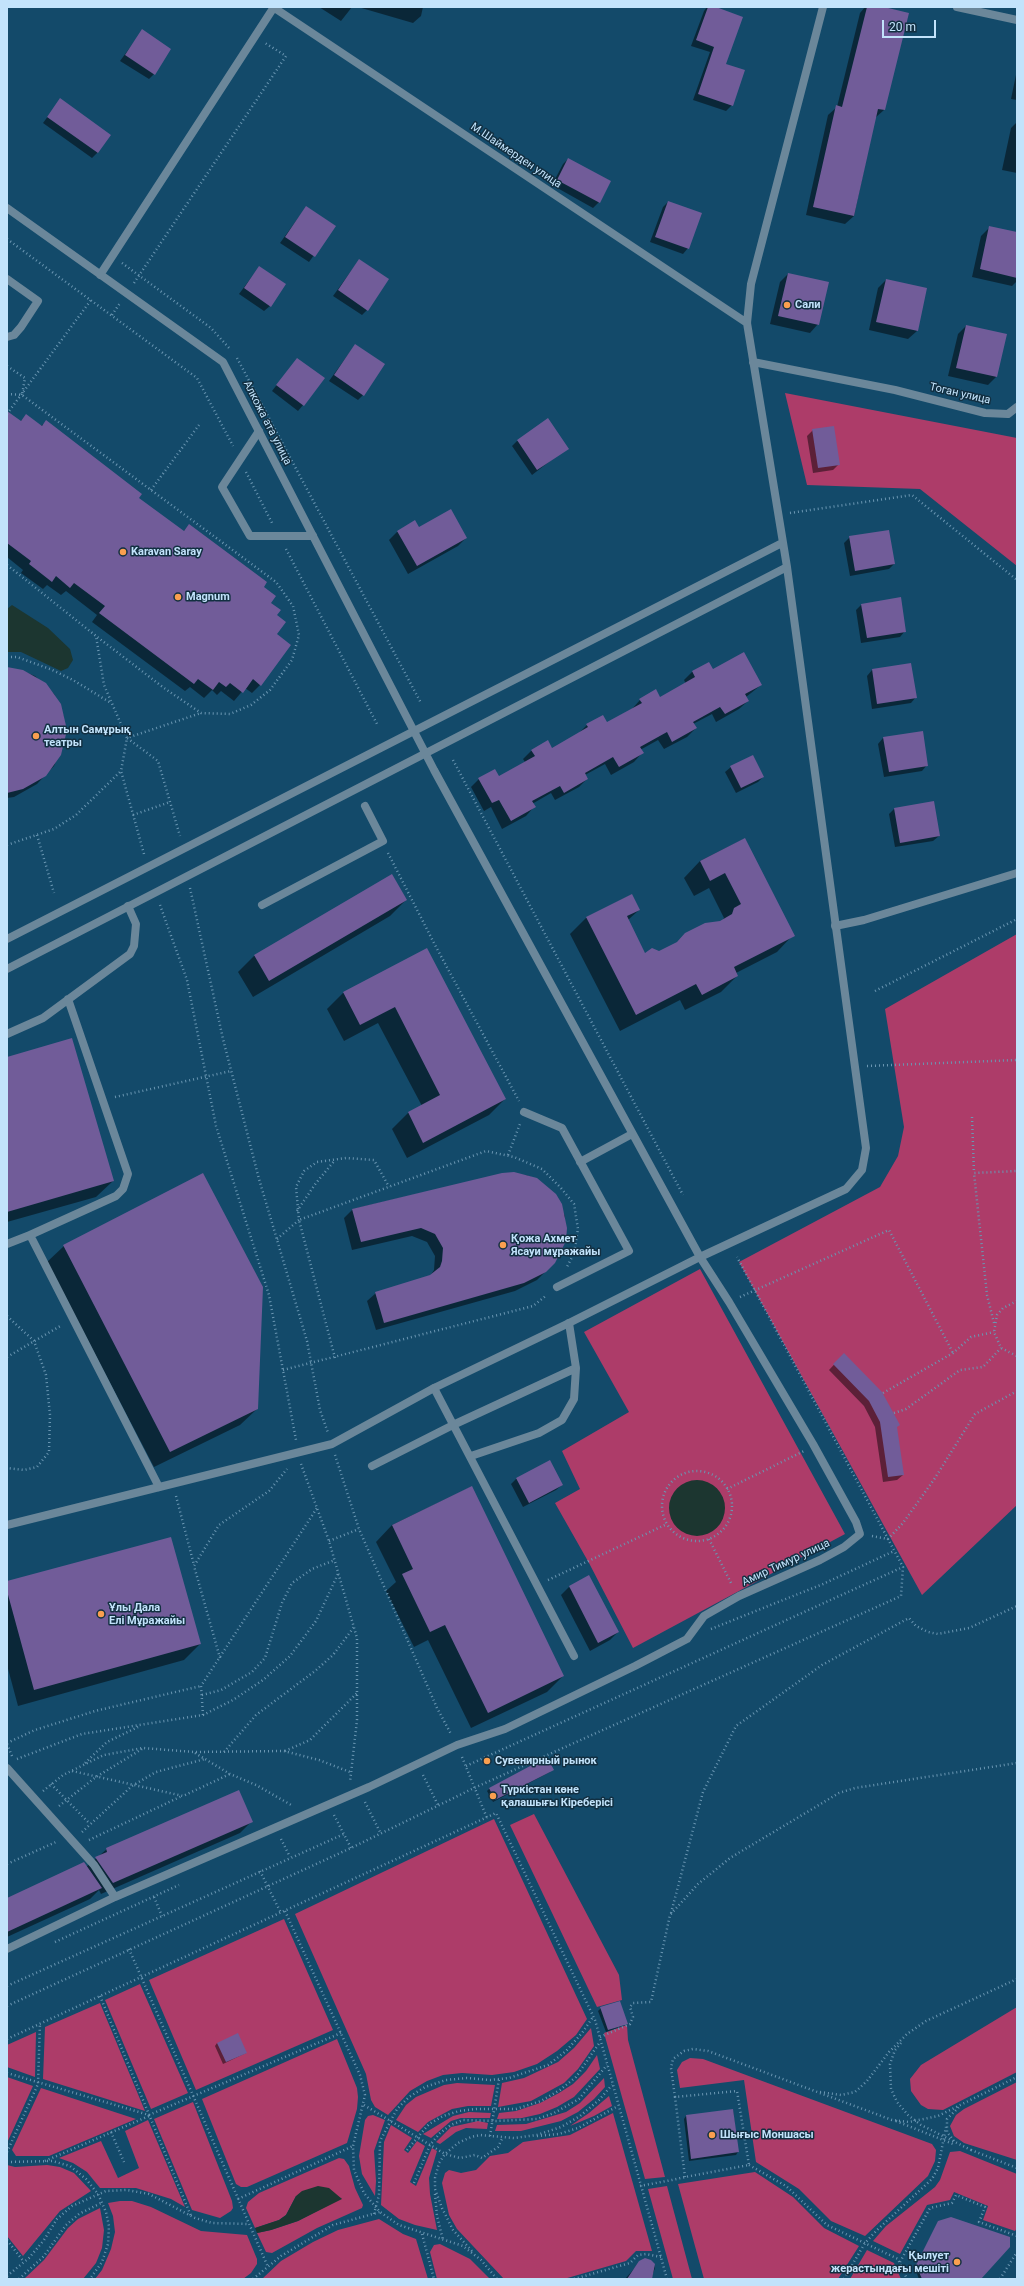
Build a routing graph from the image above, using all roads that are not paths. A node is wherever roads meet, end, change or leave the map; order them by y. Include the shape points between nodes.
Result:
1 (273, 7) edge
2 (823, 7) edge
3 (957, 7) edge
4 (1017, 20) edge
5 (7, 208) edge
6 (100, 275) junction
7 (7, 279) edge
8 (747, 323) junction
9 (7, 336) edge
10 (753, 362) junction
11 (1017, 407) edge
12 (259, 431) junction
13 (313, 536) junction
14 (782, 543) junction
15 (786, 567) junction
16 (413, 730) junction
17 (425, 753) junction
18 (365, 806) dead end
19 (1017, 873) edge
20 (262, 904) dead end
21 (128, 906) junction
22 (835, 926) junction
23 (7, 939) edge
24 (7, 969) edge
25 (68, 999) junction
26 (7, 1034) edge
27 (524, 1112) road end
28 (632, 1134) junction
29 (580, 1162) junction
30 (30, 1235) junction
31 (7, 1244) edge
32 (700, 1257) junction
33 (557, 1287) road end
34 (569, 1323) junction
35 (576, 1368) junction
36 (434, 1388) junction
37 (453, 1425) junction
38 (471, 1456) junction
39 (372, 1466) dead end
40 (160, 1487) junction
41 (7, 1525) edge
42 (574, 1656) dead end
43 (7, 1768) edge
44 (114, 1897) junction
45 (7, 1949) edge

1 - 6 street
1 - 8 street, М.Шаймерден улица
2 - 8 street via 751,284
3 - 4 street
5 - 6 street, Алкожа ата улица
6 - 12 street, Алкожа ата улица via 223,362
7 - 9 street via 38,301 14,335
8 - 10 street
10 - 11 street, Тоган улица via 895,390 985,413 1008,414
10 - 14 street
12 - 13 street, Алкожа ата улица
12 - 13 street via 222,487 250,536
13 - 16 street, Алкожа ата улица
14 - 15 street
14 - 16 street
15 - 17 street
15 - 22 street
16 - 17 street, Алкожа ата улица
16 - 23 street
17 - 21 street
17 - 28 street, Алкожа ата улица
18 - 20 street via 382,841
19 - 22 street via 864,920
21 - 24 street
21 - 25 street via 136,924 134,946 130,954
22 - 32 street via 866,1148 862,1170 846,1189
25 - 26 street via 43,1018
25 - 30 street via 128,1174 123,1189 116,1196
27 - 29 street via 562,1128
28 - 29 street
28 - 32 street, Алкожа ата улица
29 - 33 street via 629,1251
30 - 31 street
30 - 40 street
32 - 34 street
32 - 44 street, Амир Тимур улица via 813,1444 856,1522 860,1534 844,1547 820,1560 739,1596 704,1616 687,1639 505,1729 457,1745 359,1791
34 - 35 street
34 - 36 street
35 - 37 street
35 - 38 street via 574,1399 562,1420 539,1434
36 - 37 street
36 - 40 street via 332,1444
37 - 38 street
37 - 39 street
38 - 42 street
40 - 41 street
43 - 44 street via 94,1865
44 - 45 street, Амир Тимур улица

